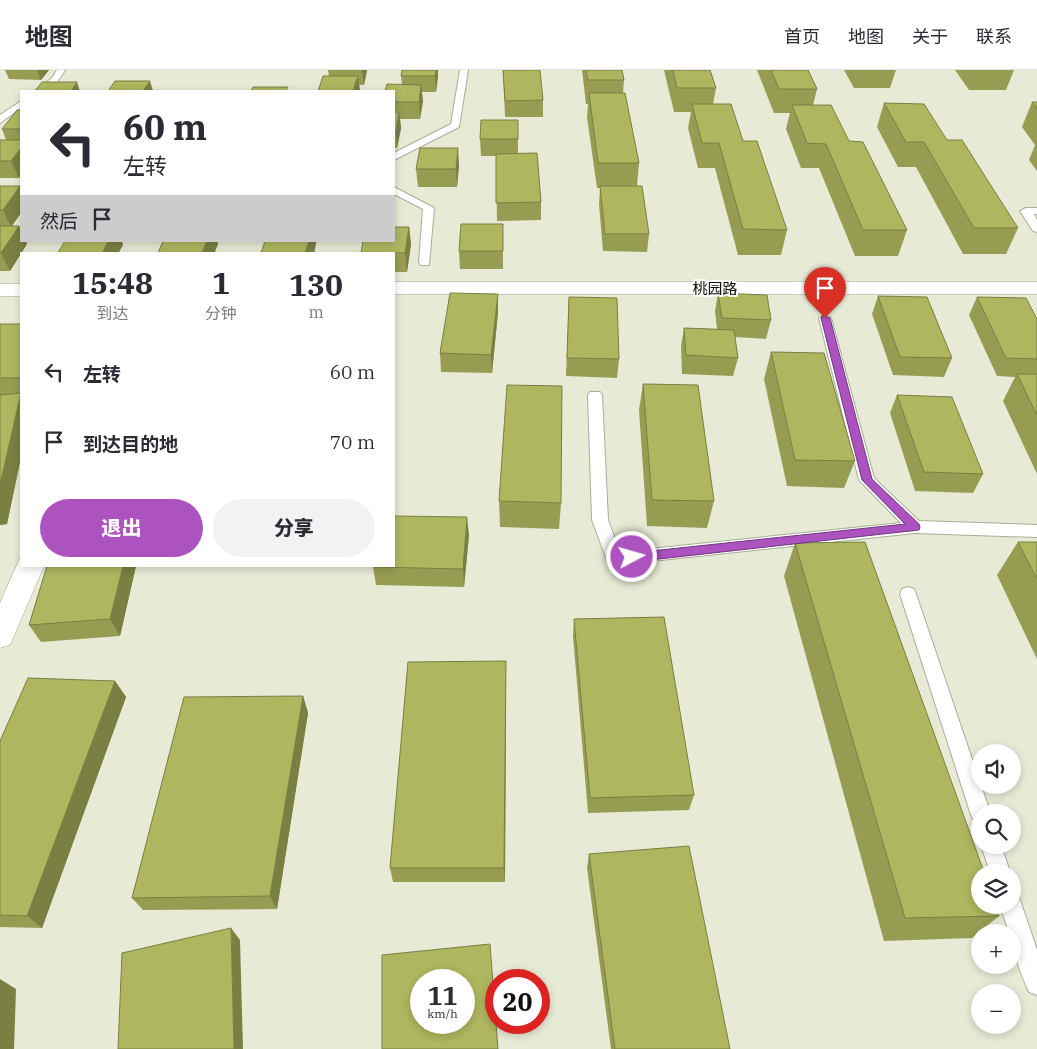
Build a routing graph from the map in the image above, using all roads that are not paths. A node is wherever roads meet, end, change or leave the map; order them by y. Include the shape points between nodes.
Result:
1 (62, 70) edge
2 (464, 70) edge
3 (40, 90) edge
4 (20, 105) edge
5 (0, 120) edge
6 (395, 156) edge
7 (395, 191) edge
8 (1037, 211) edge
9 (1037, 229) edge
10 (426, 262) dead end
11 (395, 288) edge
12 (1037, 288) edge
13 (0, 290) edge
14 (20, 290) edge
15 (825, 318) dead end
16 (595, 395) dead end
17 (915, 527) junction
18 (1037, 531) edge
19 (30, 567) edge
20 (908, 594) dead end
21 (0, 636) edge
22 (977, 804) edge
23 (1014, 914) edge
24 (1037, 984) edge

1 - 3 lane via 55,80
2 - 6 lane via 456,125
4 - 5 lane
7 - 10 lane via 429,208
8 - 9 lane via 1026,211
11 - 12 street, 桃园路
13 - 14 street
15 - 17 lane via 867,480
16 - 17 lane via 600,520 614,559
17 - 18 lane
19 - 21 street
20 - 22 lane
23 - 24 lane

